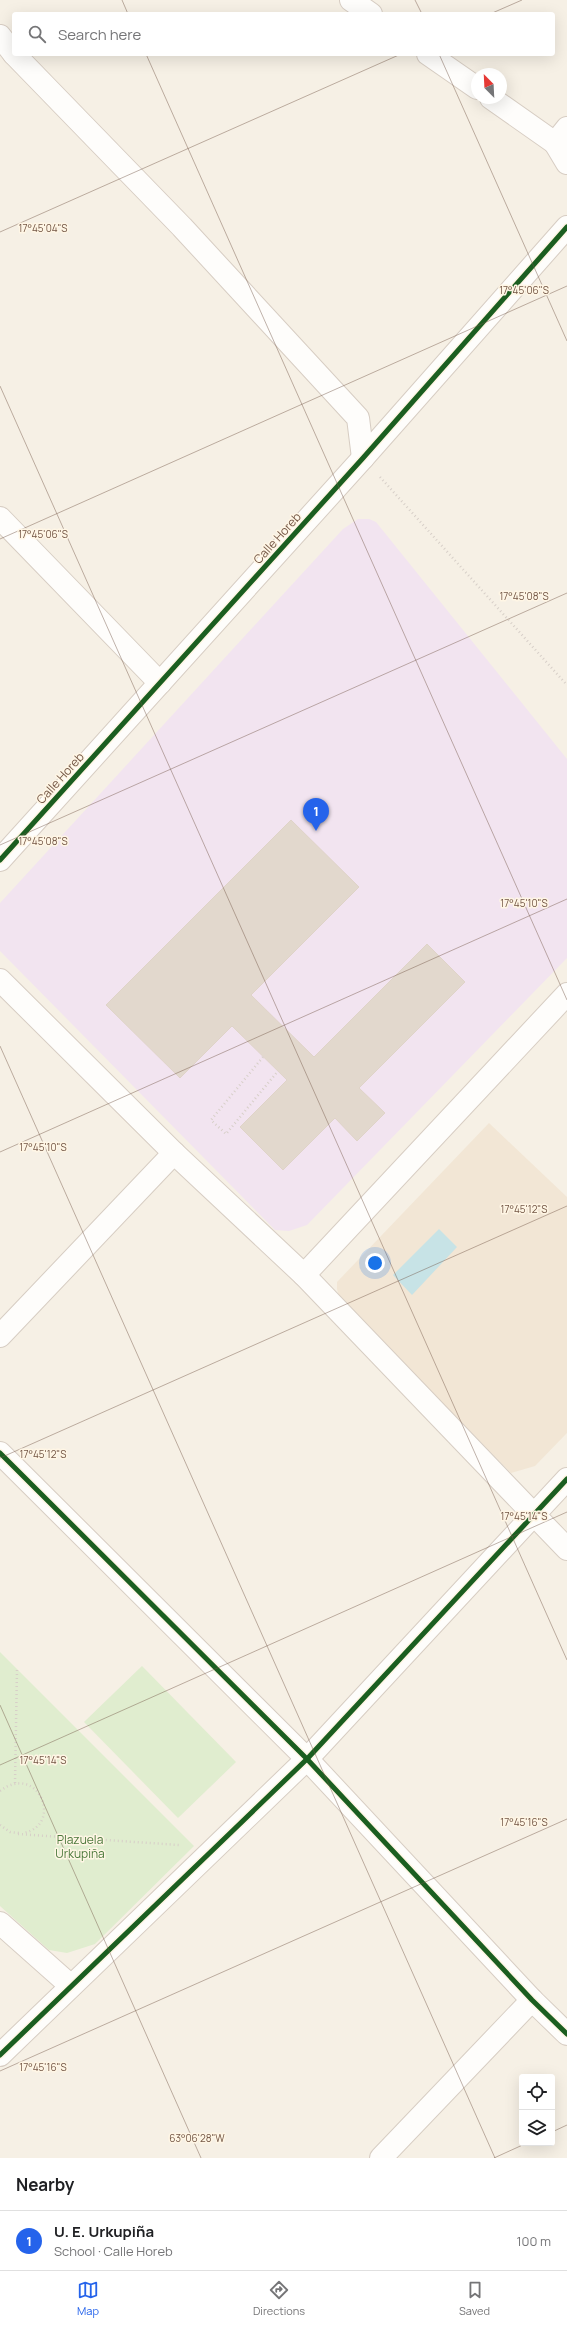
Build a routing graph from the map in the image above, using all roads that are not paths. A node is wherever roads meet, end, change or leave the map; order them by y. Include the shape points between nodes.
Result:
1 (351, 0) edge
2 (368, 12) edge
3 (0, 36) edge
4 (12, 51) edge
5 (16, 56) edge
6 (431, 56) edge
7 (471, 84) edge
8 (502, 104) edge
9 (561, 135) edge
10 (567, 163) edge
11 (567, 227) edge
12 (363, 458) junction
13 (0, 518) edge
14 (160, 682) junction
15 (0, 860) edge
16 (0, 980) edge
17 (567, 994) edge
18 (174, 1153) junction
19 (304, 1275) junction
20 (0, 1336) edge
21 (0, 1453) edge
22 (567, 1479) edge
23 (534, 1514) junction
24 (567, 1549) edge
25 (307, 1759) junction
26 (0, 1923) edge
27 (71, 1986) junction
28 (532, 2000) junction
29 (567, 2034) edge
30 (0, 2055) edge
31 (381, 2158) edge

1 - 2 street
3 - 4 street
5 - 12 street via 182,227 358,418
6 - 7 street
8 - 9 street
9 - 10 street
11 - 12 street, Calle Horeb
12 - 14 street, Calle Horeb
13 - 14 street
14 - 15 street, Calle Horeb
16 - 18 street
17 - 19 street
18 - 19 street
18 - 20 street
19 - 23 street
21 - 25 street
22 - 23 street
23 - 24 street
23 - 25 street
25 - 27 street
25 - 28 street
26 - 27 street
27 - 30 street
28 - 29 street
28 - 31 street

